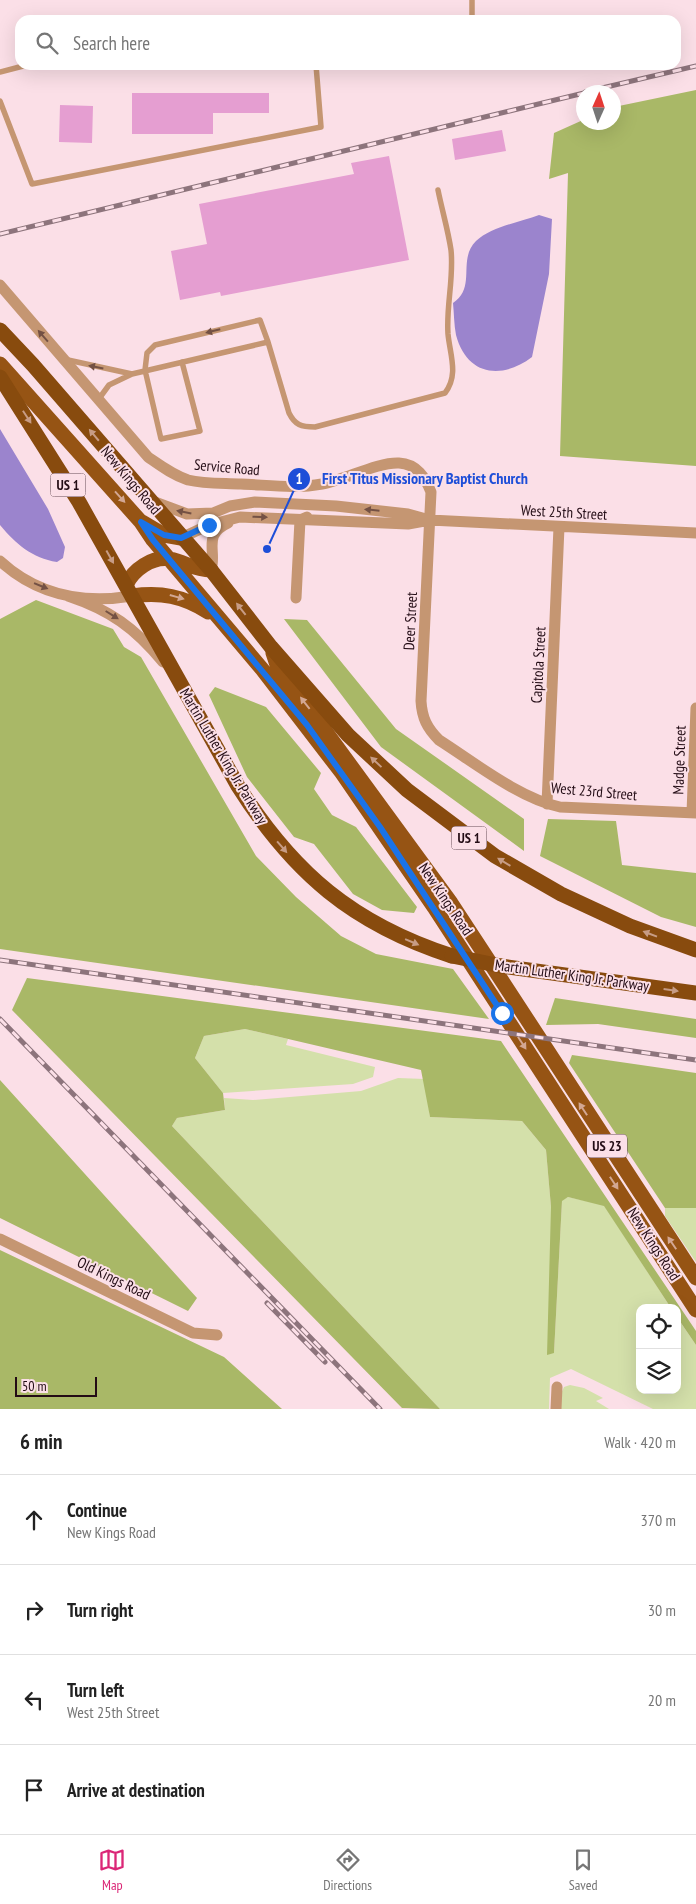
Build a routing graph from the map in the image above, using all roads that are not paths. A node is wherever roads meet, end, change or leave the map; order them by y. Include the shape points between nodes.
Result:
1 (472, 0) edge
2 (472, 15) edge
3 (15, 68) edge
4 (316, 70) edge
5 (0, 72) edge
6 (0, 101) edge
7 (438, 190) dead end
8 (0, 285) edge
9 (0, 330) edge
10 (268, 342) junction
11 (62, 357) junction
12 (182, 362) junction
13 (0, 364) edge
14 (146, 370) junction
15 (132, 374) junction
16 (0, 376) edge
17 (98, 400) junction
18 (147, 499) junction
19 (336, 506) junction
20 (240, 517) junction
21 (300, 520) junction
22 (430, 520) junction
23 (141, 522) junction
24 (559, 527) junction
25 (696, 533) edge
26 (181, 538) junction
27 (168, 559) junction
28 (0, 561) edge
29 (211, 570) junction
30 (129, 590) junction
31 (68, 596) junction
32 (296, 598) dead end
33 (218, 618) junction
34 (271, 647) junction
35 (181, 684) junction
36 (696, 708) edge
37 (425, 723) joint
38 (547, 804) junction
39 (694, 813) edge
40 (386, 824) junction
41 (696, 950) edge
42 (696, 993) edge
43 (566, 1083) junction
44 (558, 1098) junction
45 (0, 1239) edge
46 (696, 1278) edge
47 (696, 1310) edge
48 (217, 1334) dead end
49 (557, 1387) dead end
50 (556, 1409) edge

1 - 2 lane
3 - 5 lane
4 - 6 lane via 321,127 32,184
7 - 10 lane via 451,250 448,333 453,373 445,393 315,428 302,427 289,413
11 -> 8 street, Service Road
18 -> 9 highway, New Kings Road / US 1
10 - 12 lane
10 -> 14 lane via 260,320 156,345 148,353
15 -> 11 lane
11 - 17 street, Service Road
12 - 14 lane
12 - 14 lane via 200,431 161,439
13 -> 23 main road, New Kings Road / US 23
14 - 15 lane
15 - 17 lane via 108,385
16 -> 30 highway, Martin Luther King Jr. Parkway / US 1 via 79,502
17 - 22 street, Service Road via 148,457 188,480 296,486 321,484 399,463 422,473 431,492
19 -> 18 street, West 25th Street via 255,502 199,514 176,511
18 - 26 highway, New Kings Road / US 1
19 - 21 street
22 -> 19 street, West 25th Street via 408,514
20 -> 21 street, West 25th Street
20 - 26 street, West 25th Street via 209,525
20 - 29 street via 221,526 213,535
21 - 22 street, West 25th Street via 408,524
21 - 32 street
22 - 24 street, West 25th Street
22 - 37 street, Deer Street via 421,702
23 - 26 main road via 164,535
23 - 27 main road, New Kings Road / US 23
24 - 25 street, West 25th Street
24 - 38 street, Capitola Street
26 - 29 highway, New Kings Road / US 1
27 - 29 main road via 196,570
27 - 30 main road via 156,560 139,568 131,576
27 - 33 main road, New Kings Road / US 23
28 -> 31 street via 22,578
34 -> 29 highway, New Kings Road / US 1
30 - 31 street via 105,600
30 -> 33 main road via 182,598
30 - 35 highway, Martin Luther King Jr. Parkway / US 1
31 -> 35 street via 115,616 152,649
33 - 40 main road, New Kings Road / US 23
40 -> 34 main road, New Kings Road / US 23 via 278,665
41 -> 34 highway, US 1 via 598,912 535,880 481,846 376,762
35 -> 42 highway, Martin Luther King Jr. Parkway / US 1, bridge via 260,820 317,884 362,916 406,940 452,956 501,966
36 - 39 street, Madge Street
37 - 38 street, West 23rd Street via 439,740
38 - 39 street, West 23rd Street
40 - 43 main road, New Kings Road / US 23 via 451,903
40 -> 44 main road, New Kings Road / US 23
43 - 44 street
46 -> 43 main road, New Kings Road / US 23
44 -> 47 main road, New Kings Road / US 23
45 - 48 street, Old Kings Road via 193,1333
49 - 50 street

